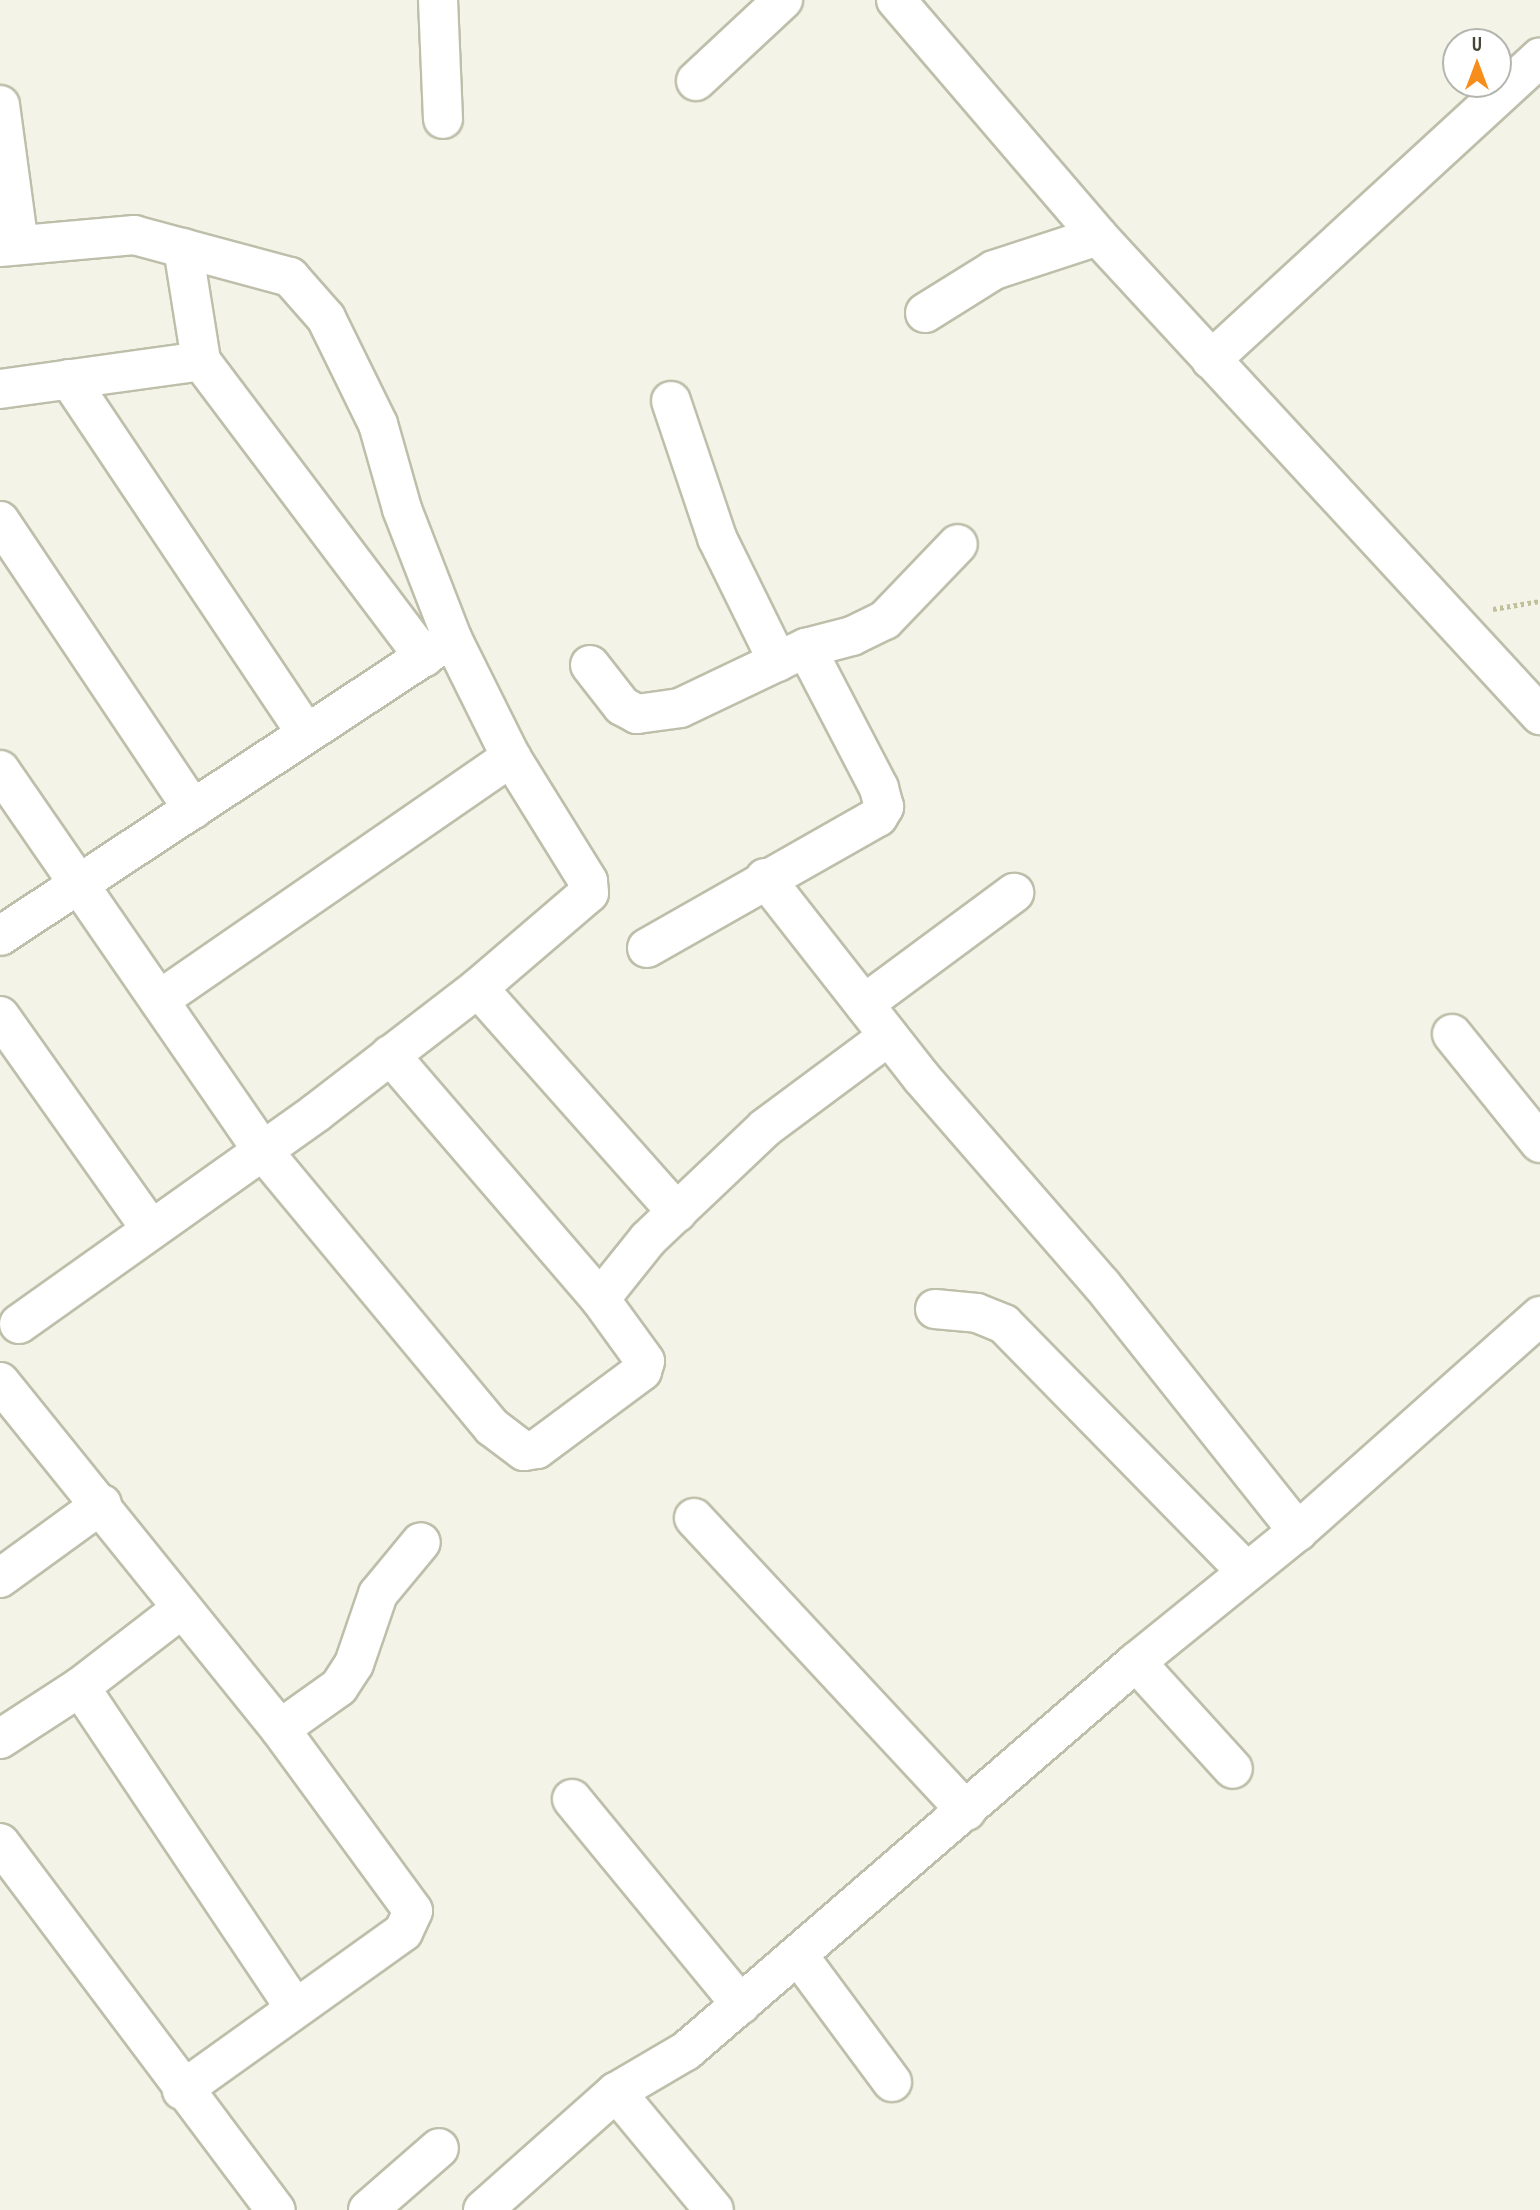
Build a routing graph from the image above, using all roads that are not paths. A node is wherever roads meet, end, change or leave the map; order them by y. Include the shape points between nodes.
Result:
1 (438, 0) edge
2 (783, 0) edge
3 (896, 0) edge
4 (1540, 57) edge
5 (696, 81) dead end
6 (0, 105) edge
7 (443, 119) dead end
8 (1098, 236) junction
9 (9, 246) edge
10 (183, 248) junction
11 (925, 313) dead end
12 (1211, 360) junction
13 (201, 361) junction
14 (69, 379) junction
15 (0, 389) edge
16 (671, 401) dead end
17 (0, 521) edge
18 (958, 544) dead end
19 (438, 647) junction
20 (792, 655) junction
21 (590, 665) dead end
22 (1540, 715) edge
23 (306, 732) junction
24 (511, 757) junction
25 (0, 770) edge
26 (193, 809) junction
27 (765, 878) junction
28 (80, 885) junction
29 (1014, 893) dead end
30 (0, 936) edge
31 (647, 948) dead end
32 (478, 988) junction
33 (159, 1000) junction
34 (864, 1004) junction
35 (0, 1016) edge
36 (1452, 1034) dead end
37 (889, 1036) junction
38 (390, 1055) junction
39 (1540, 1143) edge
40 (262, 1150) junction
41 (677, 1212) junction
42 (151, 1229) junction
43 (600, 1299) junction
44 (935, 1308) dead end
45 (1540, 1316) edge
46 (6, 1319) edge
47 (0, 1382) edge
48 (102, 1504) junction
49 (694, 1518) dead end
50 (1298, 1531) junction
51 (421, 1542) dead end
52 (1246, 1571) junction
53 (0, 1578) edge
54 (180, 1610) junction
55 (1136, 1662) junction
56 (80, 1687) junction
57 (280, 1729) junction
58 (0, 1739) edge
59 (1234, 1769) dead end
60 (572, 1799) dead end
61 (967, 1811) junction
62 (0, 1843) edge
63 (797, 1955) junction
64 (741, 2005) junction
65 (295, 2008) junction
66 (892, 2082) dead end
67 (181, 2091) junction
68 (616, 2092) junction
69 (439, 2148) dead end
70 (276, 2210) edge
71 (368, 2210) edge
72 (483, 2210) edge
73 (713, 2210) edge

1 - 7 street
2 - 5 street
3 - 8 street
4 - 12 street
6 - 9 street
8 - 11 street via 994,270
8 - 12 street
9 - 10 street via 134,235
10 - 13 street
10 - 19 street via 290,277 326,318 378,424
12 - 22 street
13 - 14 street
13 - 19 street
14 - 15 street
14 - 23 street
16 - 20 street via 717,538
17 - 26 street
18 - 20 street via 885,620
19 - 23 street
19 - 24 street
20 - 21 street via 656,715 637,714 622,706
20 - 27 street via 879,788 884,807 878,817
23 - 26 street
24 - 32 street via 588,881 589,893
24 - 33 street
25 - 28 street
26 - 28 street
27 - 31 street
27 - 34 street
28 - 30 street
28 - 33 street
29 - 34 street
32 - 38 street
32 - 41 street
33 - 40 street
34 - 37 street
35 - 42 street
36 - 39 street
37 - 41 street via 765,1128
37 - 50 street via 1102,1285
38 - 40 street
38 - 43 street
40 - 42 street via 225,1182
40 - 43 street via 492,1427 524,1451 537,1449 642,1371 641,1351
41 - 43 street via 648,1239
42 - 46 street
44 - 52 street via 977,1313 1004,1324
45 - 50 street
47 - 48 street
48 - 53 street
48 - 54 street
49 - 61 street
50 - 52 street
51 - 57 street via 378,1594 354,1664 339,1687
52 - 55 street
54 - 56 street
54 - 57 street
55 - 59 street
55 - 61 street
56 - 58 street
56 - 65 street
57 - 65 street via 408,1902 413,1918 403,1932
60 - 64 street
61 - 63 street
62 - 67 street
63 - 64 street
63 - 66 street
64 - 68 street via 686,2051
65 - 67 street
67 - 70 street
68 - 72 street
68 - 73 street
69 - 71 street

